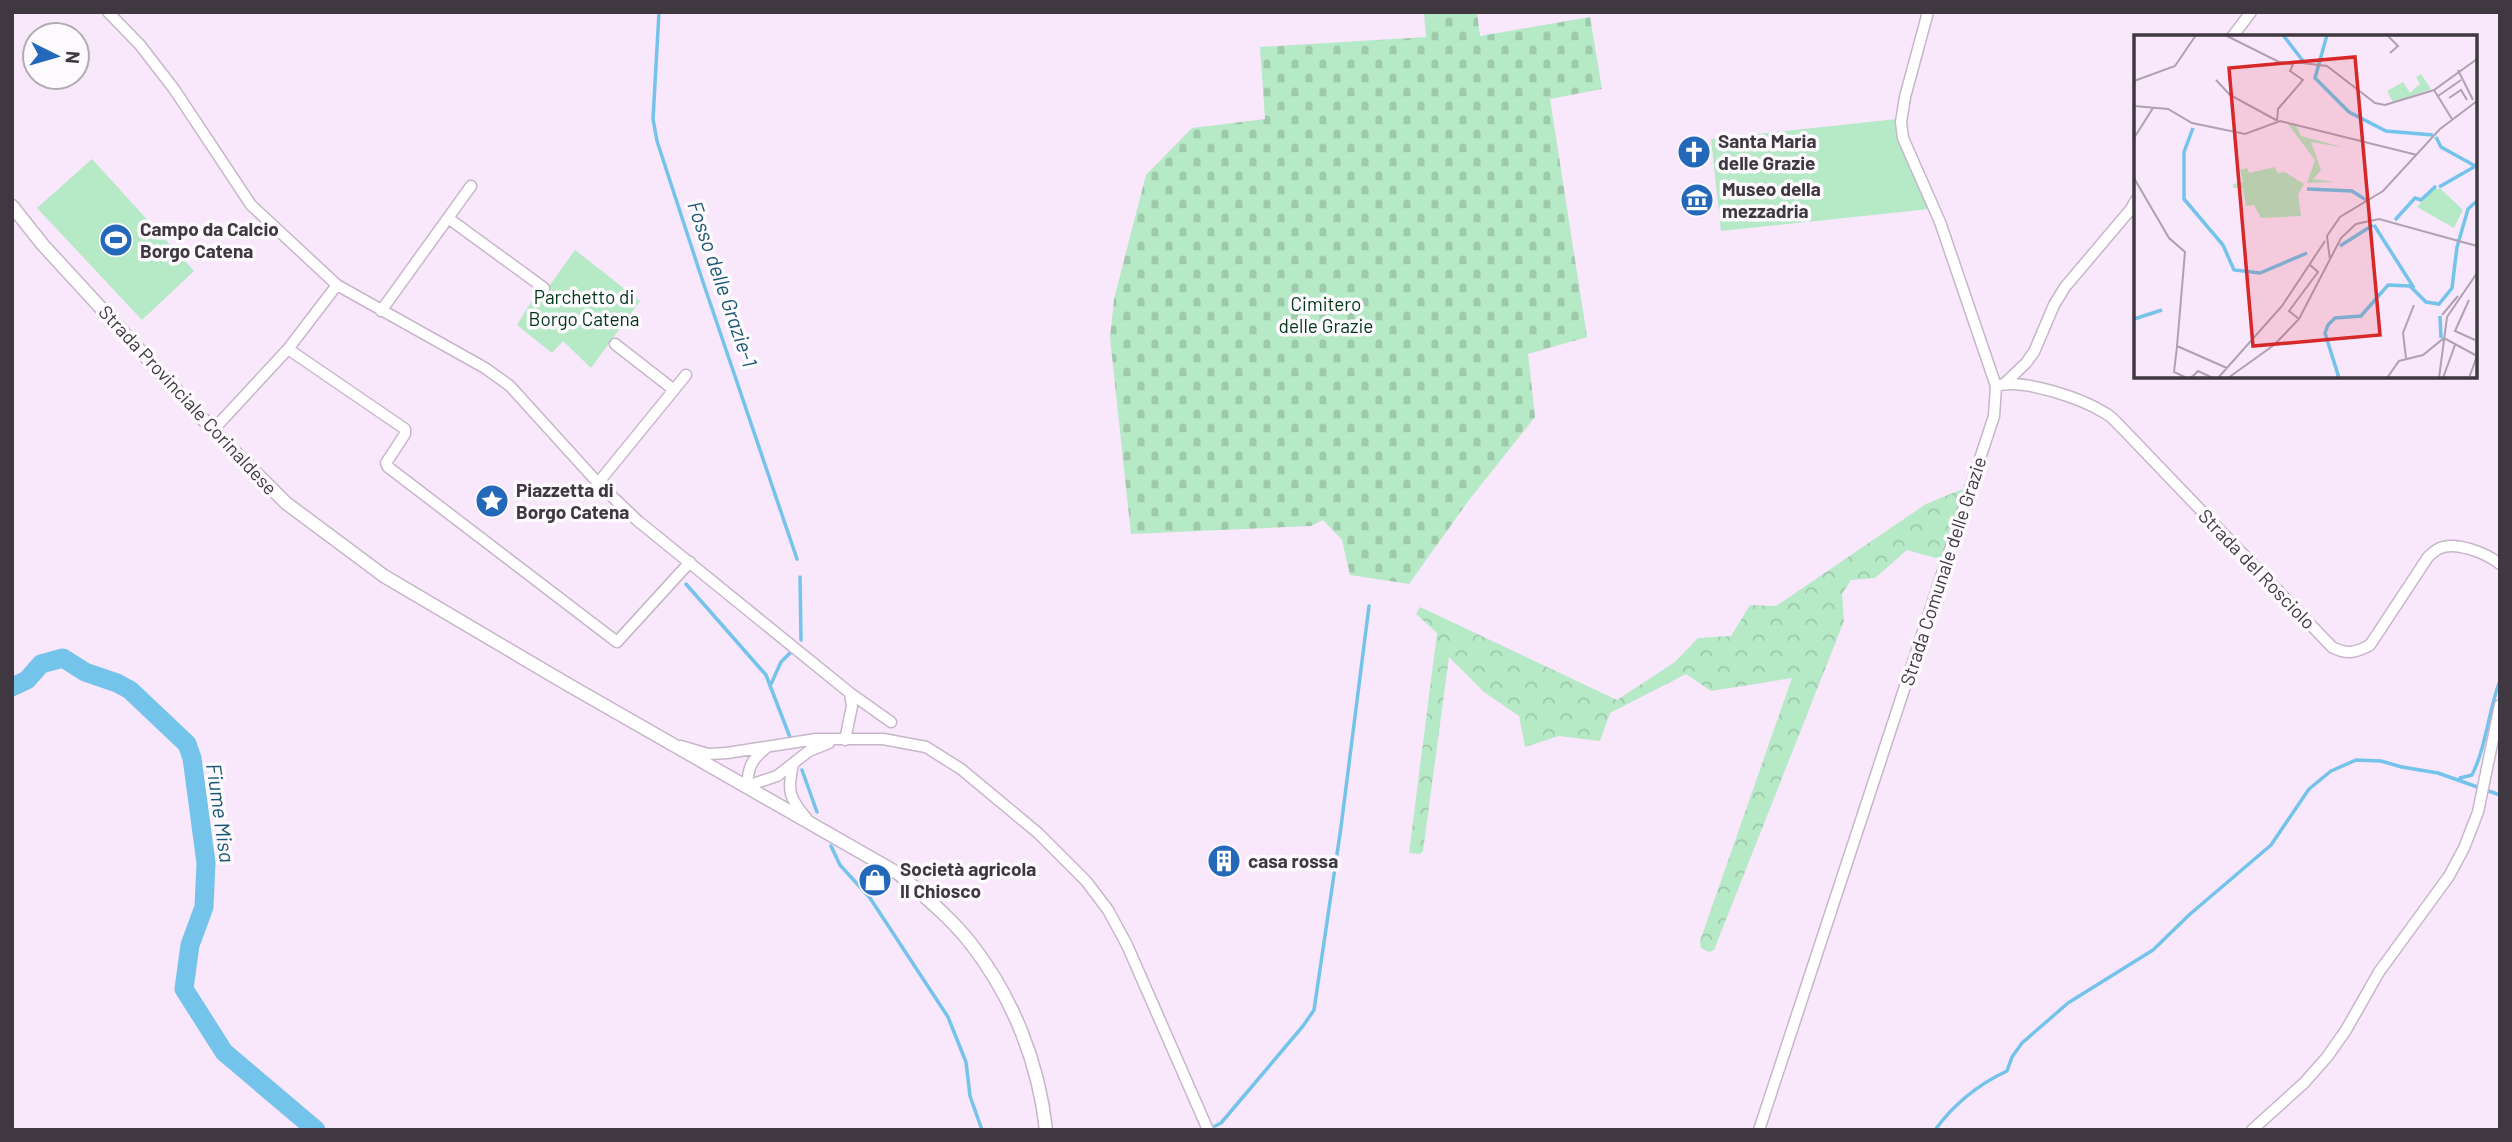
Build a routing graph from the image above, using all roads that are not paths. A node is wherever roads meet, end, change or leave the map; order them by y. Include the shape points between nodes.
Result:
1 (108, 12) edge
2 (1928, 12) edge
3 (2251, 12) edge
4 (2234, 35) edge
5 (471, 186) dead end
6 (2134, 204) edge
7 (12, 206) edge
8 (448, 218) junction
9 (337, 285) junction
10 (544, 289) dead end
11 (381, 311) junction
12 (615, 344) dead end
13 (288, 349) junction
14 (686, 375) dead end
15 (2000, 385) junction
16 (674, 390) junction
17 (213, 430) junction
18 (598, 483) junction
19 (690, 562) junction
20 (2500, 564) edge
21 (850, 693) junction
22 (2500, 705) edge
23 (891, 722) dead end
24 (845, 740) junction
25 (672, 744) junction
26 (767, 747) junction
27 (793, 765) junction
28 (747, 786) junction
29 (812, 825) junction
30 (1046, 1130) edge
31 (1208, 1130) edge
32 (1759, 1130) edge
33 (2252, 1130) edge

1 - 9 street via 174,89 251,205
2 - 15 street, Strada Comunale delle Grazie via 1905,97 1903,138 1940,222
3 - 4 street
5 - 8 street
6 - 15 street via 2065,287 2026,363
7 - 17 main road, Strada Provinciale Corinaldese
8 - 10 street
8 - 11 street
9 - 11 street
9 - 13 street
11 - 18 street via 510,386
12 - 16 street
13 - 17 street
13 - 19 street via 405,429 387,467 617,642
14 - 16 street
15 - 20 street, Strada del Rosciolo via 2039,387 2105,412 2332,647 2344,653 2357,653 2370,645 2437,549 2466,550
15 - 32 street, Strada Comunale delle Grazie via 1994,416
16 - 18 street
17 - 25 main road, Strada Provinciale Corinaldese via 286,503 384,576
18 - 19 street
19 - 21 street
21 - 23 street
21 - 24 street
22 - 33 street via 2478,812 2449,876 2379,972 2327,1057
24 - 26 street, Strada Provinciale Corinaldese via 816,739
24 - 27 street, Strada Provinciale Corinaldese via 823,744
24 - 31 street, Strada Provinciale Corinaldese via 883,739 926,747 961,769 1086,881 1127,945
25 - 26 street, Strada Provinciale Corinaldese via 708,754
25 - 28 main road, Strada Provinciale Corinaldese
26 - 28 street via 755,756
27 - 28 street, Strada Provinciale Corinaldese
27 - 29 street via 789,781 792,802
28 - 29 main road
29 - 30 main road via 899,874 972,945 1026,1043

